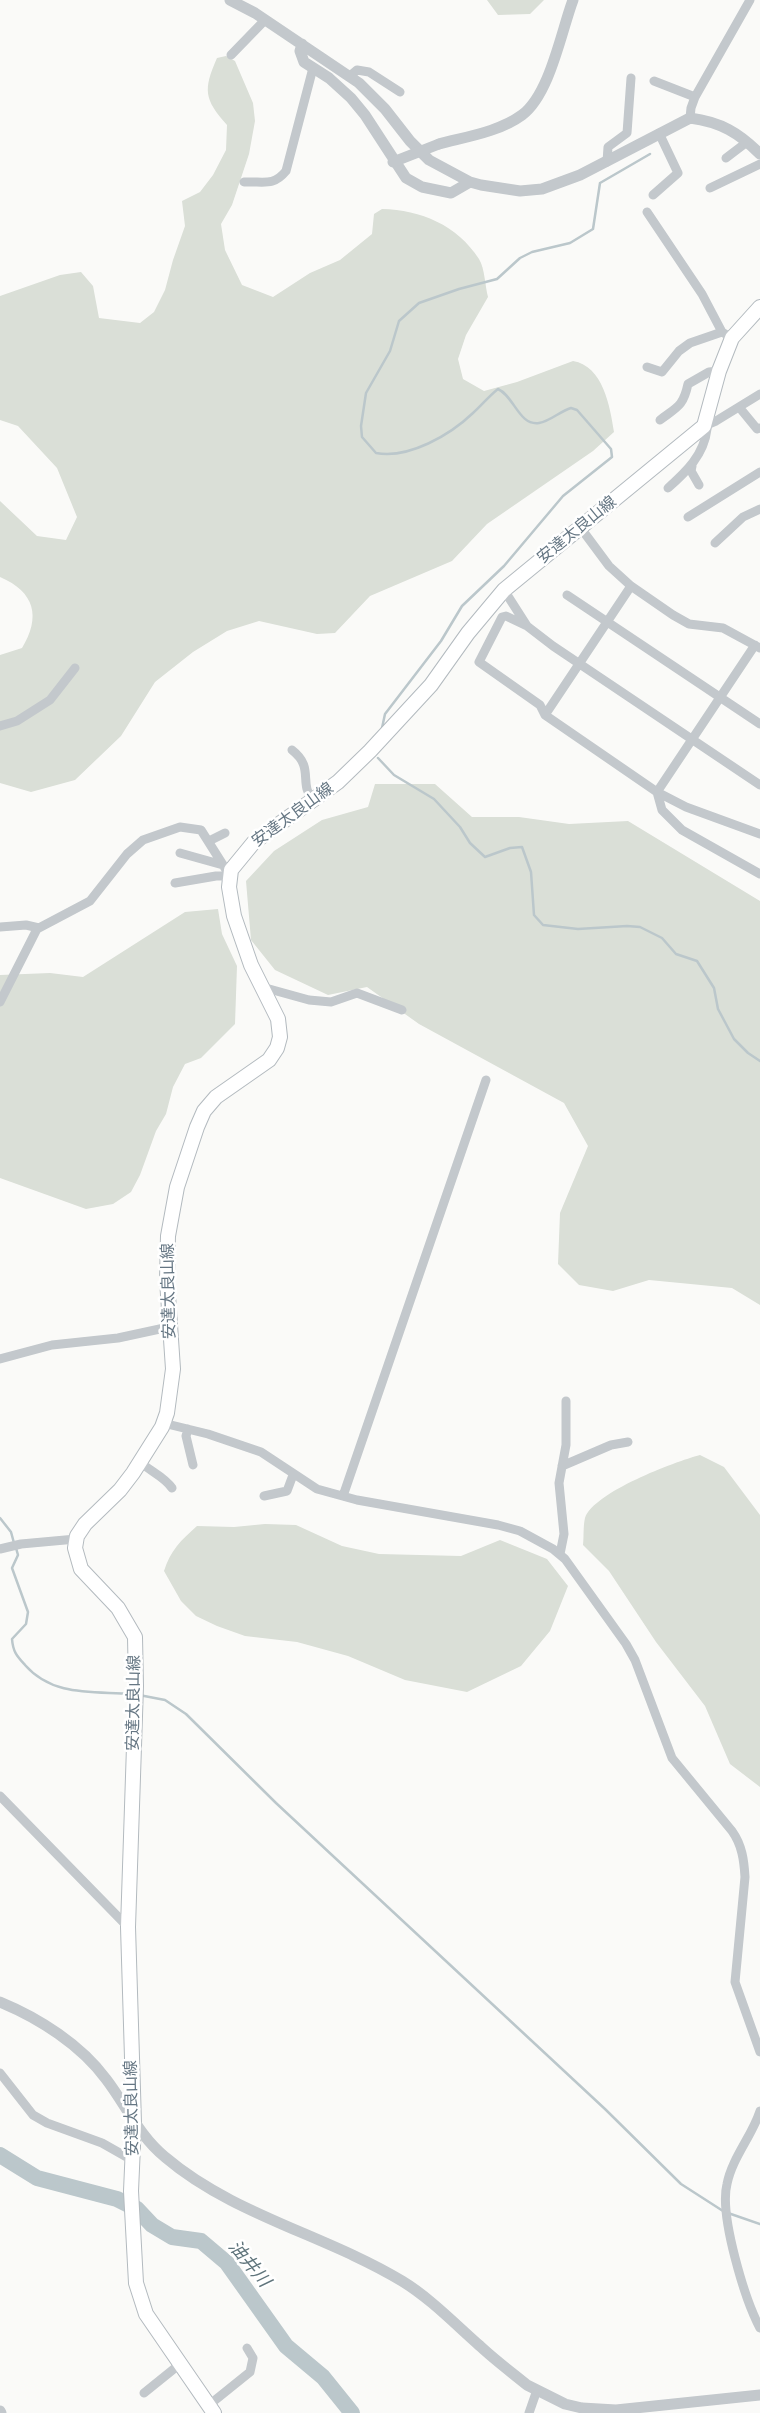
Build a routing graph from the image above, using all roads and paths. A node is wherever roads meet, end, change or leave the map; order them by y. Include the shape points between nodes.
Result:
1 (230, 0) edge
2 (573, 0) edge
3 (750, 0) edge
4 (265, 20) junction
5 (302, 44) junction
6 (231, 55) dead end
7 (313, 68) junction
8 (350, 76) junction
9 (631, 78) dead end
10 (654, 81) dead end
11 (400, 92) dead end
12 (695, 96) junction
13 (690, 118) junction
14 (659, 134) junction
15 (747, 142) junction
16 (760, 154) edge
17 (726, 158) dead end
18 (394, 162) junction
19 (607, 162) junction
20 (760, 164) edge
21 (244, 182) dead end
22 (470, 182) junction
23 (710, 188) dead end
24 (653, 195) dead end
25 (646, 212) dead end
26 (760, 307) edge
27 (727, 335) junction
28 (647, 367) dead end
29 (719, 371) junction
30 (760, 394) edge
31 (739, 407) junction
32 (660, 408) dead end
33 (669, 413) junction
34 (660, 420) dead end
35 (704, 426) junction
36 (760, 428) edge
37 (692, 466) junction
38 (760, 472) edge
39 (699, 485) dead end
40 (668, 488) dead end
41 (760, 509) edge
42 (688, 517) dead end
43 (580, 527) junction
44 (715, 543) dead end
45 (631, 586) junction
46 (504, 590) junction
47 (567, 595) dead end
48 (608, 622) junction
49 (527, 626) junction
50 (758, 646) edge
51 (580, 665) junction
52 (75, 668) dead end
53 (721, 698) junction
54 (545, 715) junction
55 (760, 724) edge
56 (0, 726) edge
57 (692, 740) junction
58 (292, 750) dead end
59 (760, 786) edge
60 (657, 792) junction
61 (313, 801) junction
62 (225, 833) dead end
63 (760, 834) edge
64 (209, 841) junction
65 (180, 853) dead end
66 (226, 871) junction
67 (760, 874) edge
68 (175, 883) dead end
69 (0, 927) edge
70 (39, 928) junction
71 (262, 987) junction
72 (0, 1002) edge
73 (402, 1010) dead end
74 (486, 1080) dead end
75 (169, 1327) junction
76 (0, 1359) edge
77 (566, 1401) dead end
78 (163, 1423) junction
79 (188, 1429) junction
80 (628, 1442) dead end
81 (140, 1462) junction
82 (193, 1465) dead end
83 (562, 1466) junction
84 (293, 1475) junction
85 (172, 1488) dead end
86 (264, 1496) dead end
87 (343, 1496) junction
88 (76, 1539) junction
89 (3, 1548) edge
90 (560, 1554) junction
91 (0, 1796) edge
92 (128, 1927) junction
93 (0, 2002) edge
94 (760, 2052) edge
95 (0, 2073) edge
96 (760, 2114) edge
97 (134, 2122) junction
98 (132, 2160) junction
99 (760, 2328) edge
100 (247, 2348) dead end
101 (180, 2364) junction
102 (537, 2390) junction
103 (144, 2393) dead end
104 (760, 2395) edge
105 (212, 2409) edge
106 (583, 2411) edge
107 (529, 2413) edge

1 - 4 street
2 - 18 street, bridge via 547,76 535,100 523,114 507,123
3 - 12 street
4 - 5 street
4 - 6 street
5 - 7 street via 300,56
5 - 8 street
7 - 18 street via 351,98
7 - 21 street via 286,170 271,183
8 - 11 street via 357,70 369,72
8 - 22 street via 374,97 429,160
9 - 19 street via 626,133 608,147
10 - 12 street
12 - 13 street
13 - 14 street
13 - 15 street via 722,124
14 - 19 street
14 - 24 street via 678,173
15 - 16 street
15 - 17 street
18 - 22 street via 413,184 433,190 455,193
19 - 22 street via 542,189 520,190
20 - 23 street
25 - 27 street
26 - 27 main road
27 - 28 street via 690,343 662,372
27 - 29 main road
29 - 33 street via 709,372 688,384 681,406
29 - 35 main road
30 - 31 street
31 - 35 street
31 - 36 street via 757,429
32 - 33 street
33 - 34 street
35 - 37 street via 706,435
35 - 43 main road, 安達太良山線
37 - 39 street via 691,471
37 - 40 street
38 - 42 street
41 - 44 street via 743,517
43 - 45 street via 609,566
43 - 46 main road, 安達太良山線
45 - 48 street
45 - 50 street via 689,624 723,628
46 - 49 street
46 - 61 main road, 安達太良山線 via 431,685 352,769
47 - 48 street
48 - 51 street
48 - 53 street
49 - 51 street
49 - 54 street via 502,617 479,662 540,705
50 - 53 street
51 - 54 street
51 - 57 street
52 - 56 street via 50,700 17,721
53 - 55 street
53 - 57 street
54 - 60 street
57 - 59 street
57 - 60 street
58 - 61 street via 307,768 305,790
60 - 63 street via 686,807
60 - 67 street via 662,810 682,830
61 - 66 main road, 安達太良山線 via 254,842 231,870
62 - 64 street
64 - 66 street
64 - 70 street via 201,830 189,827 150,836 127,854 90,901
65 - 66 street
66 - 68 street via 216,876
66 - 71 main road, 安達太良山線 via 234,916
69 - 70 street via 26,925
70 - 72 street
71 - 73 street via 309,1000 331,1002 357,993
71 - 75 main road, 安達太良山線 via 278,1019 278,1048 269,1060 216,1097 204,1111 197,1127 177,1187 168,1236
74 - 87 street
75 - 76 street via 118,1338 52,1345
75 - 78 main road, 安達太良山線 via 173,1370
77 - 83 street via 566,1444
78 - 79 street
78 - 81 main road, 安達太良山線
79 - 82 street via 186,1436
79 - 84 street via 261,1452
80 - 83 street via 611,1444
81 - 85 street via 168,1481
81 - 88 main road, 安達太良山線 via 120,1490 85,1524
83 - 90 street via 559,1483 564,1534
84 - 86 street via 287,1492
84 - 87 street via 317,1489
87 - 90 street via 498,1525 520,1531
88 - 89 street
88 - 92 main road, 安達太良山線 via 75,1553 81,1569 118,1608 135,1638
90 - 94 street via 635,1660 672,1758 739,1842 745,1877 735,1982
91 - 92 street
92 - 97 main road, 安達太良山線
93 - 97 street via 66,2040 88,2058 106,2078
95 - 98 street via 33,2115 102,2143
96 - 99 street via 726,2185 728,2221 749,2304
97 - 98 main road, 安達太良山線
97 - 102 street via 164,2157 200,2182 263,2216 403,2282
98 - 101 main road, 安達太良山線 via 136,2283 142,2306
100 - 105 street via 253,2358 250,2372
101 - 103 street
101 - 105 main road, 安達太良山線
102 - 106 street
102 - 107 street
104 - 106 street

